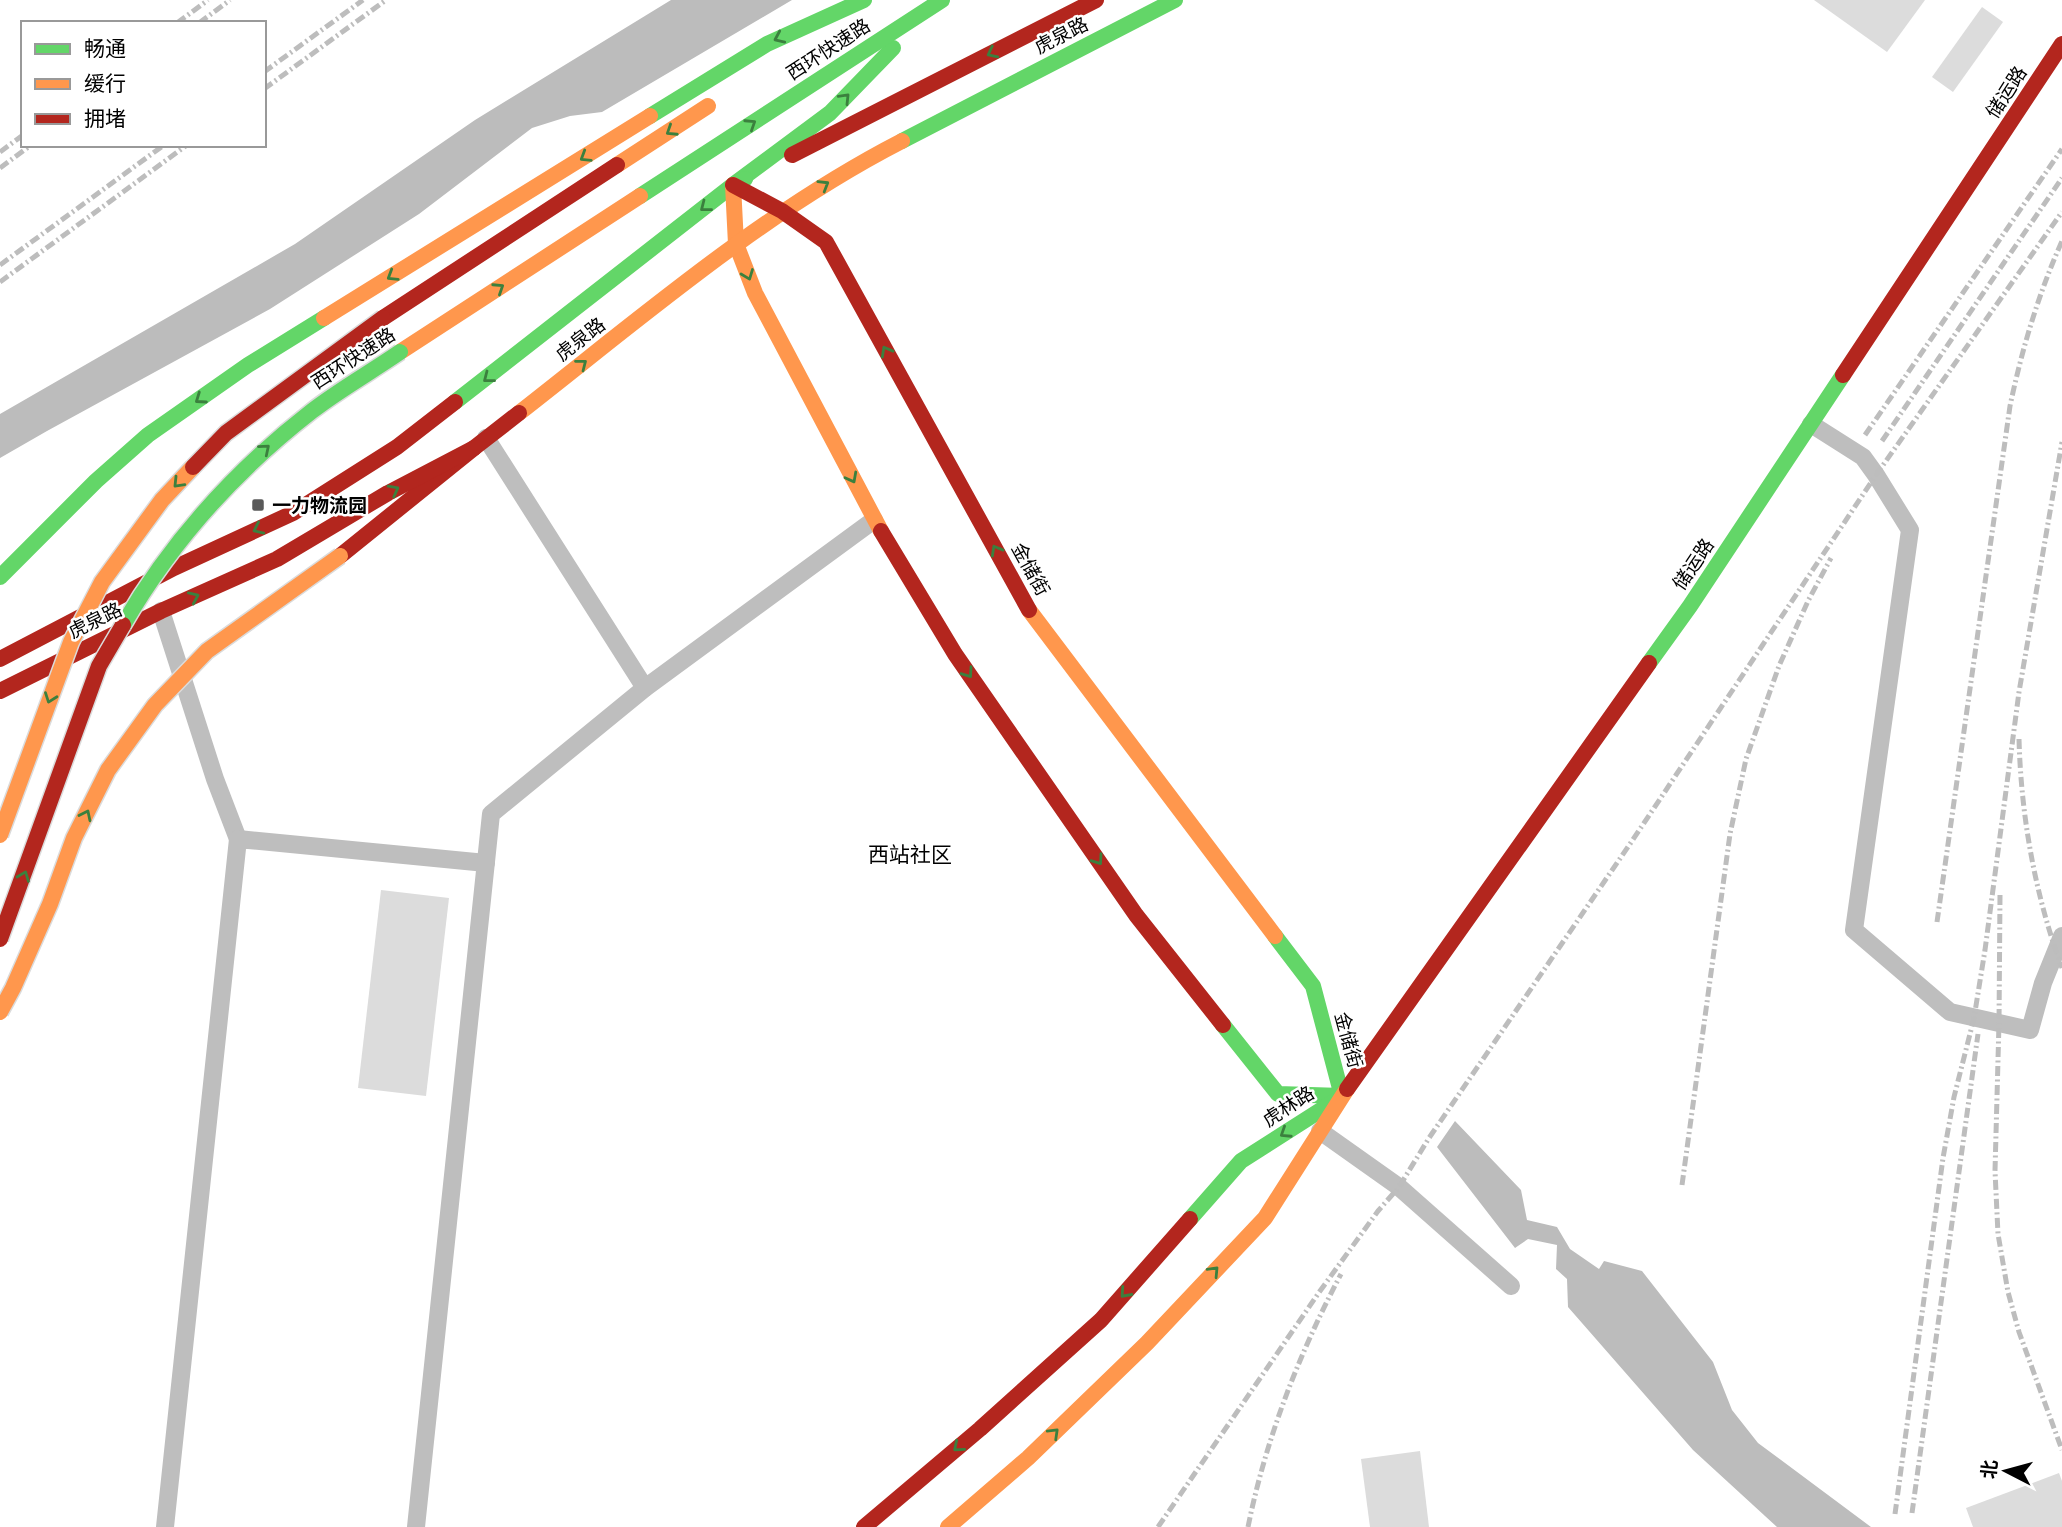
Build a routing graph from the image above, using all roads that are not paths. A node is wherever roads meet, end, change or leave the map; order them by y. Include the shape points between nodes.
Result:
1 (864, 0) edge
2 (872, 0) edge
3 (1096, 0) edge
4 (1175, 0) edge
5 (938, 3) edge
6 (2062, 44) edge
7 (802, 46) dead end
8 (720, 99) dead end
9 (733, 185) junction
10 (782, 211) junction
11 (736, 244) junction
12 (1811, 424) junction
13 (480, 443) junction
14 (874, 520) junction
15 (0, 577) edge
16 (160, 611) junction
17 (0, 659) edge
18 (645, 688) junction
19 (0, 691) edge
20 (0, 835) edge
21 (238, 839) junction
22 (486, 863) junction
23 (2062, 936) edge
24 (0, 939) edge
25 (0, 1012) edge
26 (1342, 1096) junction
27 (1320, 1131) junction
28 (1511, 1286) dead end
29 (165, 1527) edge
30 (416, 1527) edge
31 (864, 1527) edge
32 (948, 1527) edge

1 -> 15 main road via 767,44 248,365 148,435
2 - 7 main road, 西环快速路
3 -> 9 main road, 虎泉路
10 -> 4 main road, 虎泉路 via 862,162
9 -> 5 main road via 830,113
24 -> 5 main road, 西环快速路, bridge via 99,666 140,595 198,517 253,460 313,410
6 - 12 main road, 储运路
8 -> 20 main road, 西环快速路, bridge via 383,318 226,433 162,500 102,582 71,642
9 - 10 main road, 金储街
9 - 11 main road, 金储街
9 -> 17 main road, 虎泉路 via 397,447 293,513 174,568
10 - 11 main road, 虎泉路
26 -> 10 main road, 金储街 via 1312,986 1029,610 826,242
13 -> 11 main road, 虎泉路
11 -> 14 main road, 金储街 via 755,293
12 - 23 street via 1863,457 1910,530 1854,930 1950,1012 2030,1030
12 - 26 main road, 储运路 via 1690,607
16 -> 13 main road, 虎泉路 via 277,559
13 - 18 street
25 -> 13 main road, bridge via 108,770 155,705 207,651 340,556
14 - 18 street
14 -> 26 main road, 金储街 via 955,654 1136,915 1278,1094
16 - 19 main road, 虎泉路
16 - 21 street
18 - 22 street via 491,814
21 - 22 street
21 - 29 street
22 - 30 street
26 - 27 main road, 虎林路
26 -> 31 main road, 虎林路 via 1241,1161 1101,1320
27 - 28 street via 1399,1187
32 -> 27 main road, 虎林路 via 1028,1458 1147,1343 1265,1218

